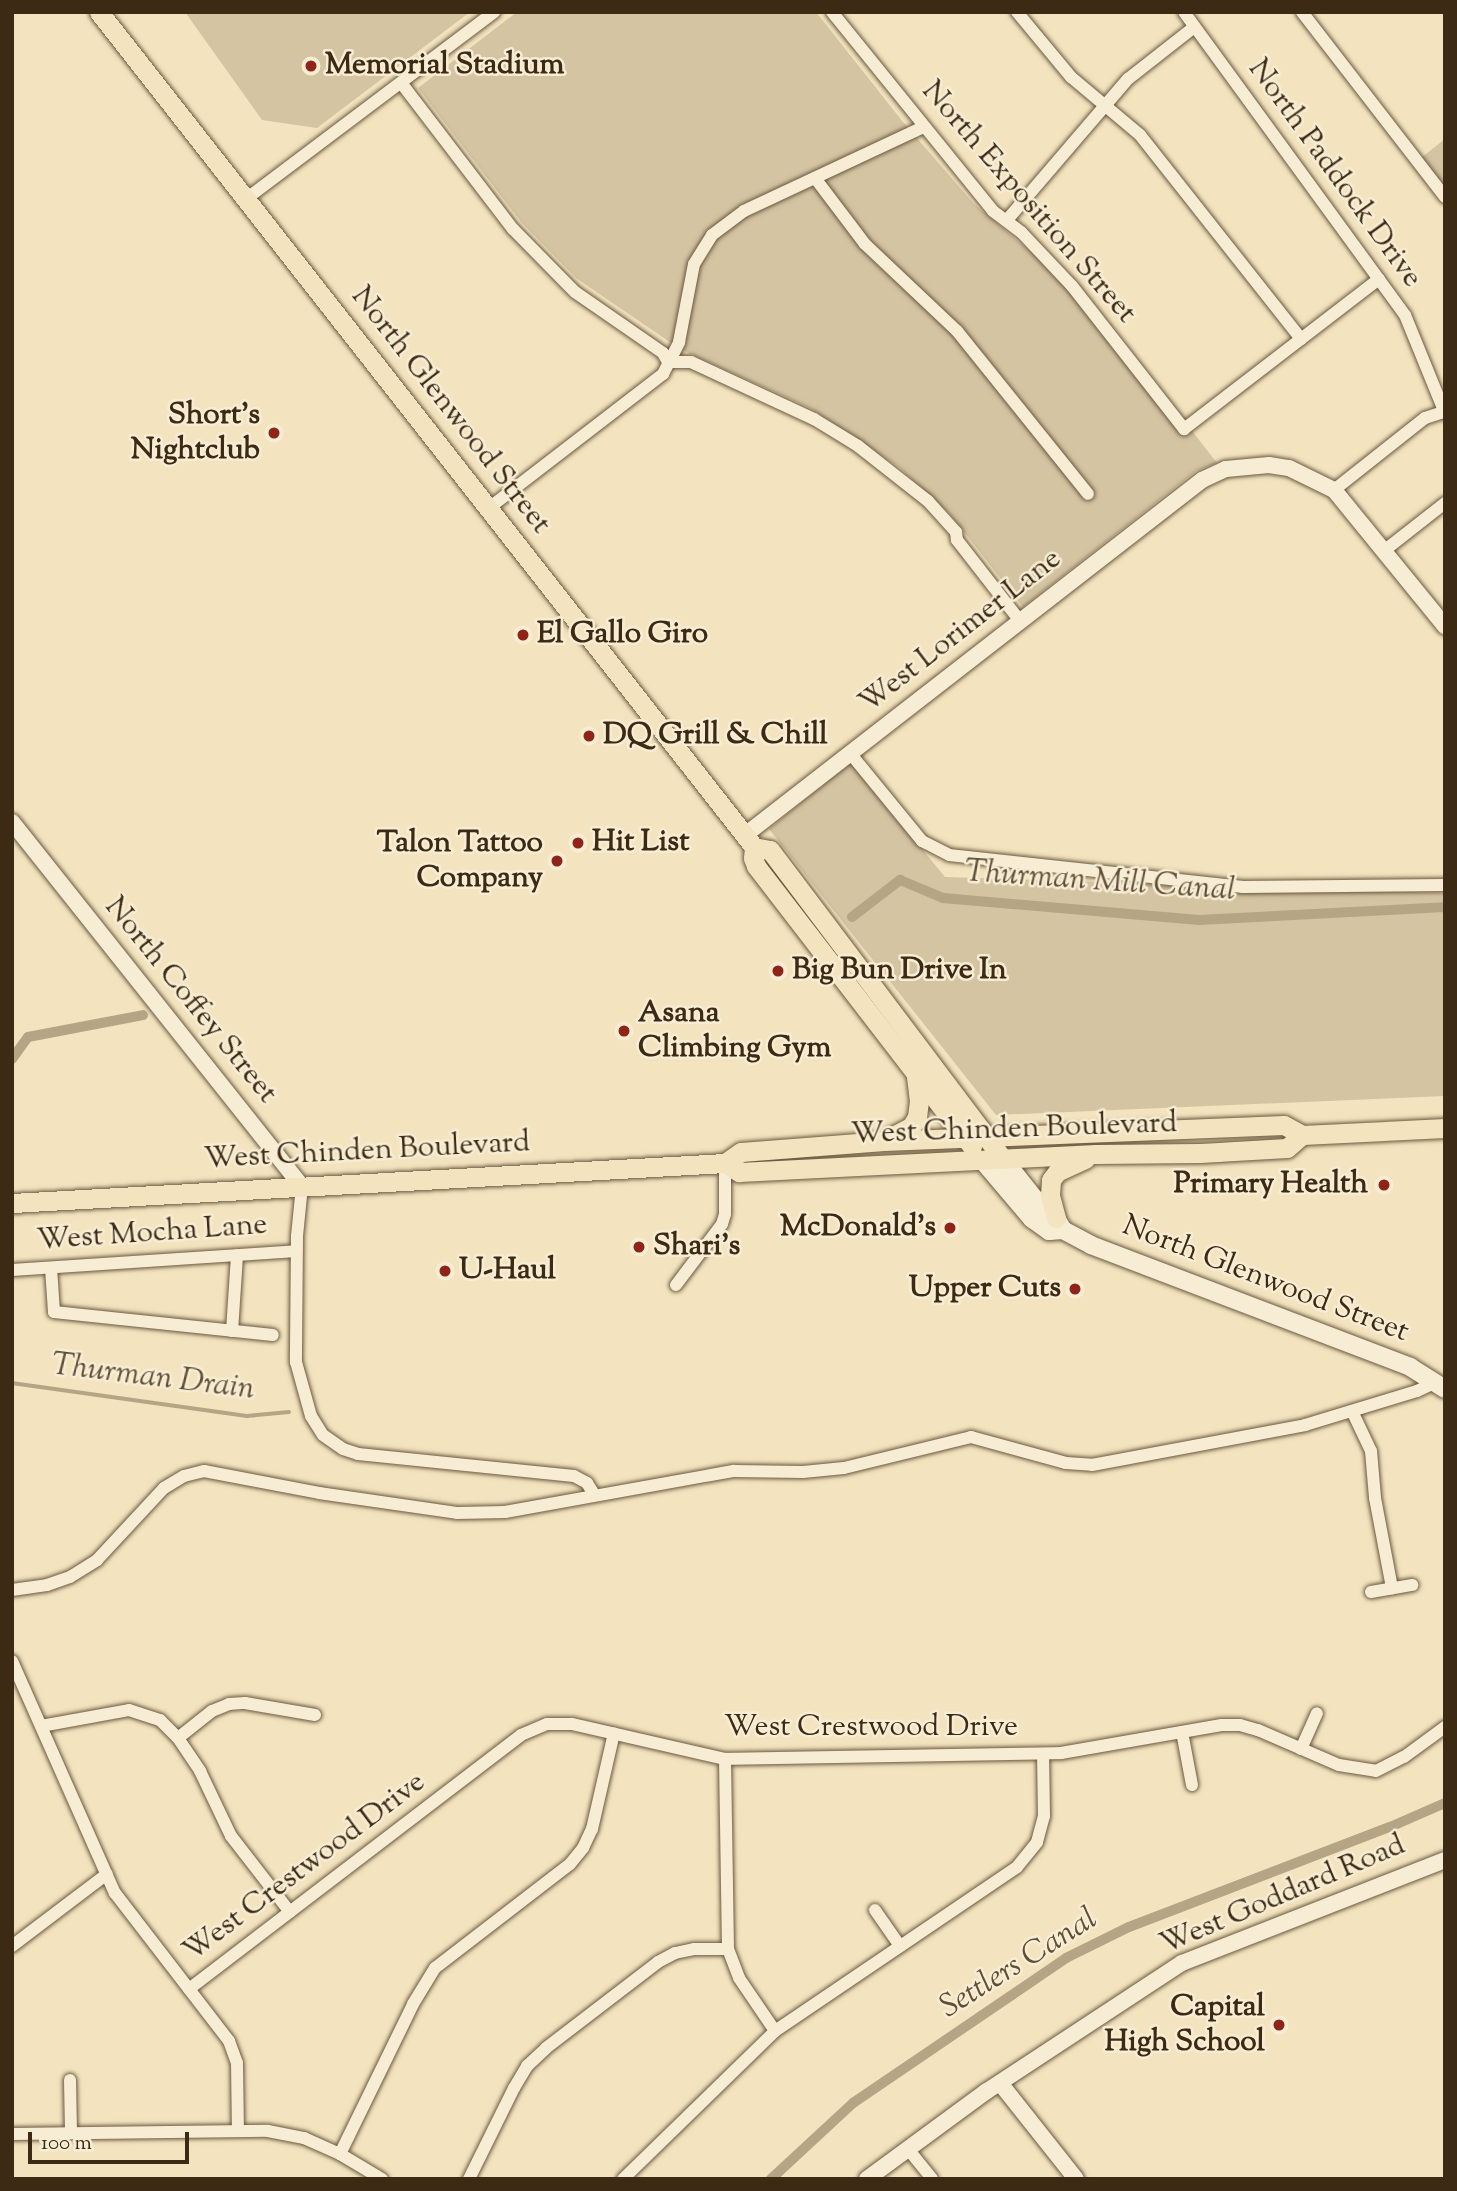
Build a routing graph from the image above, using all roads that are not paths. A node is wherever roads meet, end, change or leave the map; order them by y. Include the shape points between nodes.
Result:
1 (99, 12) edge
2 (494, 12) edge
3 (832, 12) edge
4 (1017, 12) edge
5 (1184, 12) edge
6 (1302, 12) edge
7 (1193, 28) junction
8 (402, 84) junction
9 (1104, 106) junction
10 (923, 127) junction
11 (815, 178) junction
12 (1445, 197) edge
13 (246, 199) junction
14 (1007, 220) junction
15 (1379, 279) junction
16 (1301, 339) junction
17 (668, 362) junction
18 (1444, 413) edge
19 (1334, 490) junction
20 (1088, 494) dead end
21 (1445, 503) edge
22 (489, 508) junction
23 (1385, 550) junction
24 (1020, 621) junction
25 (1445, 626) edge
26 (850, 753) junction
27 (12, 822) edge
28 (750, 841) junction
29 (1445, 885) edge
30 (915, 1069) junction
31 (1445, 1128) edge
32 (1302, 1135) junction
33 (987, 1137) junction
34 (966, 1138) junction
35 (884, 1141) junction
36 (1096, 1154) junction
37 (1003, 1159) junction
38 (982, 1160) junction
39 (725, 1163) junction
40 (302, 1186) junction
41 (12, 1203) edge
42 (1059, 1224) junction
43 (296, 1251) junction
44 (237, 1255) junction
45 (51, 1268) junction
46 (12, 1270) edge
47 (676, 1285) dead end
48 (232, 1331) junction
49 (273, 1335) dead end
50 (1440, 1386) edge
51 (1352, 1411) junction
52 (594, 1494) junction
53 (1412, 1585) dead end
54 (1392, 1588) junction
55 (12, 1591) edge
56 (1371, 1592) dead end
57 (12, 1661) edge
58 (1317, 1713) dead end
59 (315, 1715) dead end
60 (41, 1726) junction
61 (1445, 1727) edge
62 (1182, 1732) junction
63 (614, 1733) junction
64 (177, 1738) junction
65 (1301, 1749) junction
66 (1043, 1754) junction
67 (725, 1759) junction
68 (1192, 1785) dead end
69 (1445, 1860) edge
70 (107, 1874) junction
71 (875, 1910) dead end
72 (290, 1912) junction
73 (12, 1946) edge
74 (900, 1946) junction
75 (729, 1949) junction
76 (189, 1989) junction
77 (775, 2031) junction
78 (70, 2080) dead end
79 (1000, 2082) junction
80 (238, 2131) junction
81 (71, 2133) junction
82 (12, 2134) edge
83 (908, 2149) junction
84 (340, 2154) junction
85 (382, 2179) edge
86 (469, 2179) edge
87 (623, 2179) edge
88 (867, 2179) edge
89 (932, 2179) edge
90 (1076, 2179) edge

1 - 13 main road, North Glenwood Street
2 - 8 street
3 - 10 street, North Exposition Street
4 - 9 street via 1071,77
5 - 7 street, North Paddock Drive
6 - 12 street
7 - 9 street via 1128,79
7 - 15 street, North Paddock Drive
8 - 13 street
8 - 17 street via 513,229 545,263 575,292 663,353
9 - 14 street
9 - 16 street via 1140,135
10 - 11 street
10 - 14 street, North Exposition Street via 993,211
11 - 17 street via 744,211 712,235 694,264 679,342
11 - 20 street via 865,244 957,331
13 - 22 main road, North Glenwood Street
14 - 16 street, North Exposition Street via 1072,286 1184,429
15 - 16 street
15 - 18 street, North Paddock Drive via 1405,314
17 - 22 street via 663,374
17 - 24 street via 691,362 814,419 858,446 928,501
18 - 19 street via 1425,418
19 - 23 street
19 - 24 street, West Lorimer Lane via 1309,475 1269,465 1211,474
21 - 23 street
22 - 28 main road, North Glenwood Street
23 - 25 street
24 - 26 street, West Lorimer Lane
26 - 28 street, West Lorimer Lane
26 - 29 street via 922,841 949,855 1243,887
27 - 40 street, North Coffey Street
28 - 30 main road, North Glenwood Street via 756,866
28 - 33 main road, North Glenwood Street via 770,850
30 - 34 main road, North Glenwood Street
30 - 35 main road via 917,1117 911,1127
31 - 32 main road, West Chinden Boulevard
32 - 33 main road, West Chinden Boulevard via 1284,1125
32 - 36 main road, West Chinden Boulevard via 1283,1149
33 - 34 main road, West Chinden Boulevard
33 - 37 main road, North Glenwood Street
34 - 35 main road, West Chinden Boulevard
34 - 38 main road, North Glenwood Street
35 - 39 main road, West Chinden Boulevard via 741,1152
36 - 37 main road, West Chinden Boulevard
36 - 42 main road via 1057,1172 1051,1180 1050,1195
37 - 38 main road, West Chinden Boulevard
37 - 42 main road, North Glenwood Street
38 - 39 main road, West Chinden Boulevard via 739,1172
38 - 42 main road, North Glenwood Street via 1032,1219 1049,1231
39 - 40 main road, West Chinden Boulevard
39 - 47 street via 722,1224
40 - 41 main road, West Chinden Boulevard
40 - 43 street
42 - 50 main road, North Glenwood Street via 1129,1262 1410,1367
43 - 44 street, West Mocha Lane
43 - 52 street via 294,1335 300,1382 316,1426 332,1443 358,1454 574,1476
44 - 45 street, West Mocha Lane
44 - 48 street
45 - 46 street, West Mocha Lane
45 - 48 street via 54,1312
48 - 49 street
50 - 51 street
51 - 52 street via 1259,1436 1092,1465 1066,1463 971,1437 844,1468 734,1471
51 - 54 street via 1371,1451 1374,1498
52 - 55 street via 505,1512 457,1513 204,1471 164,1488 97,1560 59,1581
53 - 54 street
54 - 56 street
57 - 60 street
58 - 65 street
59 - 64 street via 229,1704
60 - 64 street via 140,1711 160,1720
60 - 70 street
61 - 65 street, West Crestwood Drive via 1377,1771 1339,1765
62 - 65 street, West Crestwood Drive via 1240,1725
62 - 66 street, West Crestwood Drive
62 - 68 street
63 - 67 street, West Crestwood Drive
63 - 72 street, West Crestwood Drive via 547,1724 521,1735
63 - 84 street via 592,1829 583,1848 570,1864 435,1968
64 - 72 street via 200,1770 231,1836
66 - 67 street, West Crestwood Drive
66 - 74 street via 1044,1816 1037,1842 1017,1867
67 - 75 street
69 - 79 street, West Goddard Road via 1182,1963
70 - 73 street
70 - 76 street via 115,1894
71 - 74 street
72 - 76 street, West Crestwood Drive
74 - 77 street
75 - 77 street via 739,1978
75 - 86 street via 684,1951 658,1962 546,2048 527,2066 514,2088
76 - 80 street via 229,2041 237,2063
77 - 87 street
78 - 81 street
79 - 83 street, West Goddard Road
79 - 90 street
80 - 81 street
80 - 84 street via 304,2138
81 - 82 street
83 - 88 street, West Goddard Road
83 - 89 street
84 - 85 street

